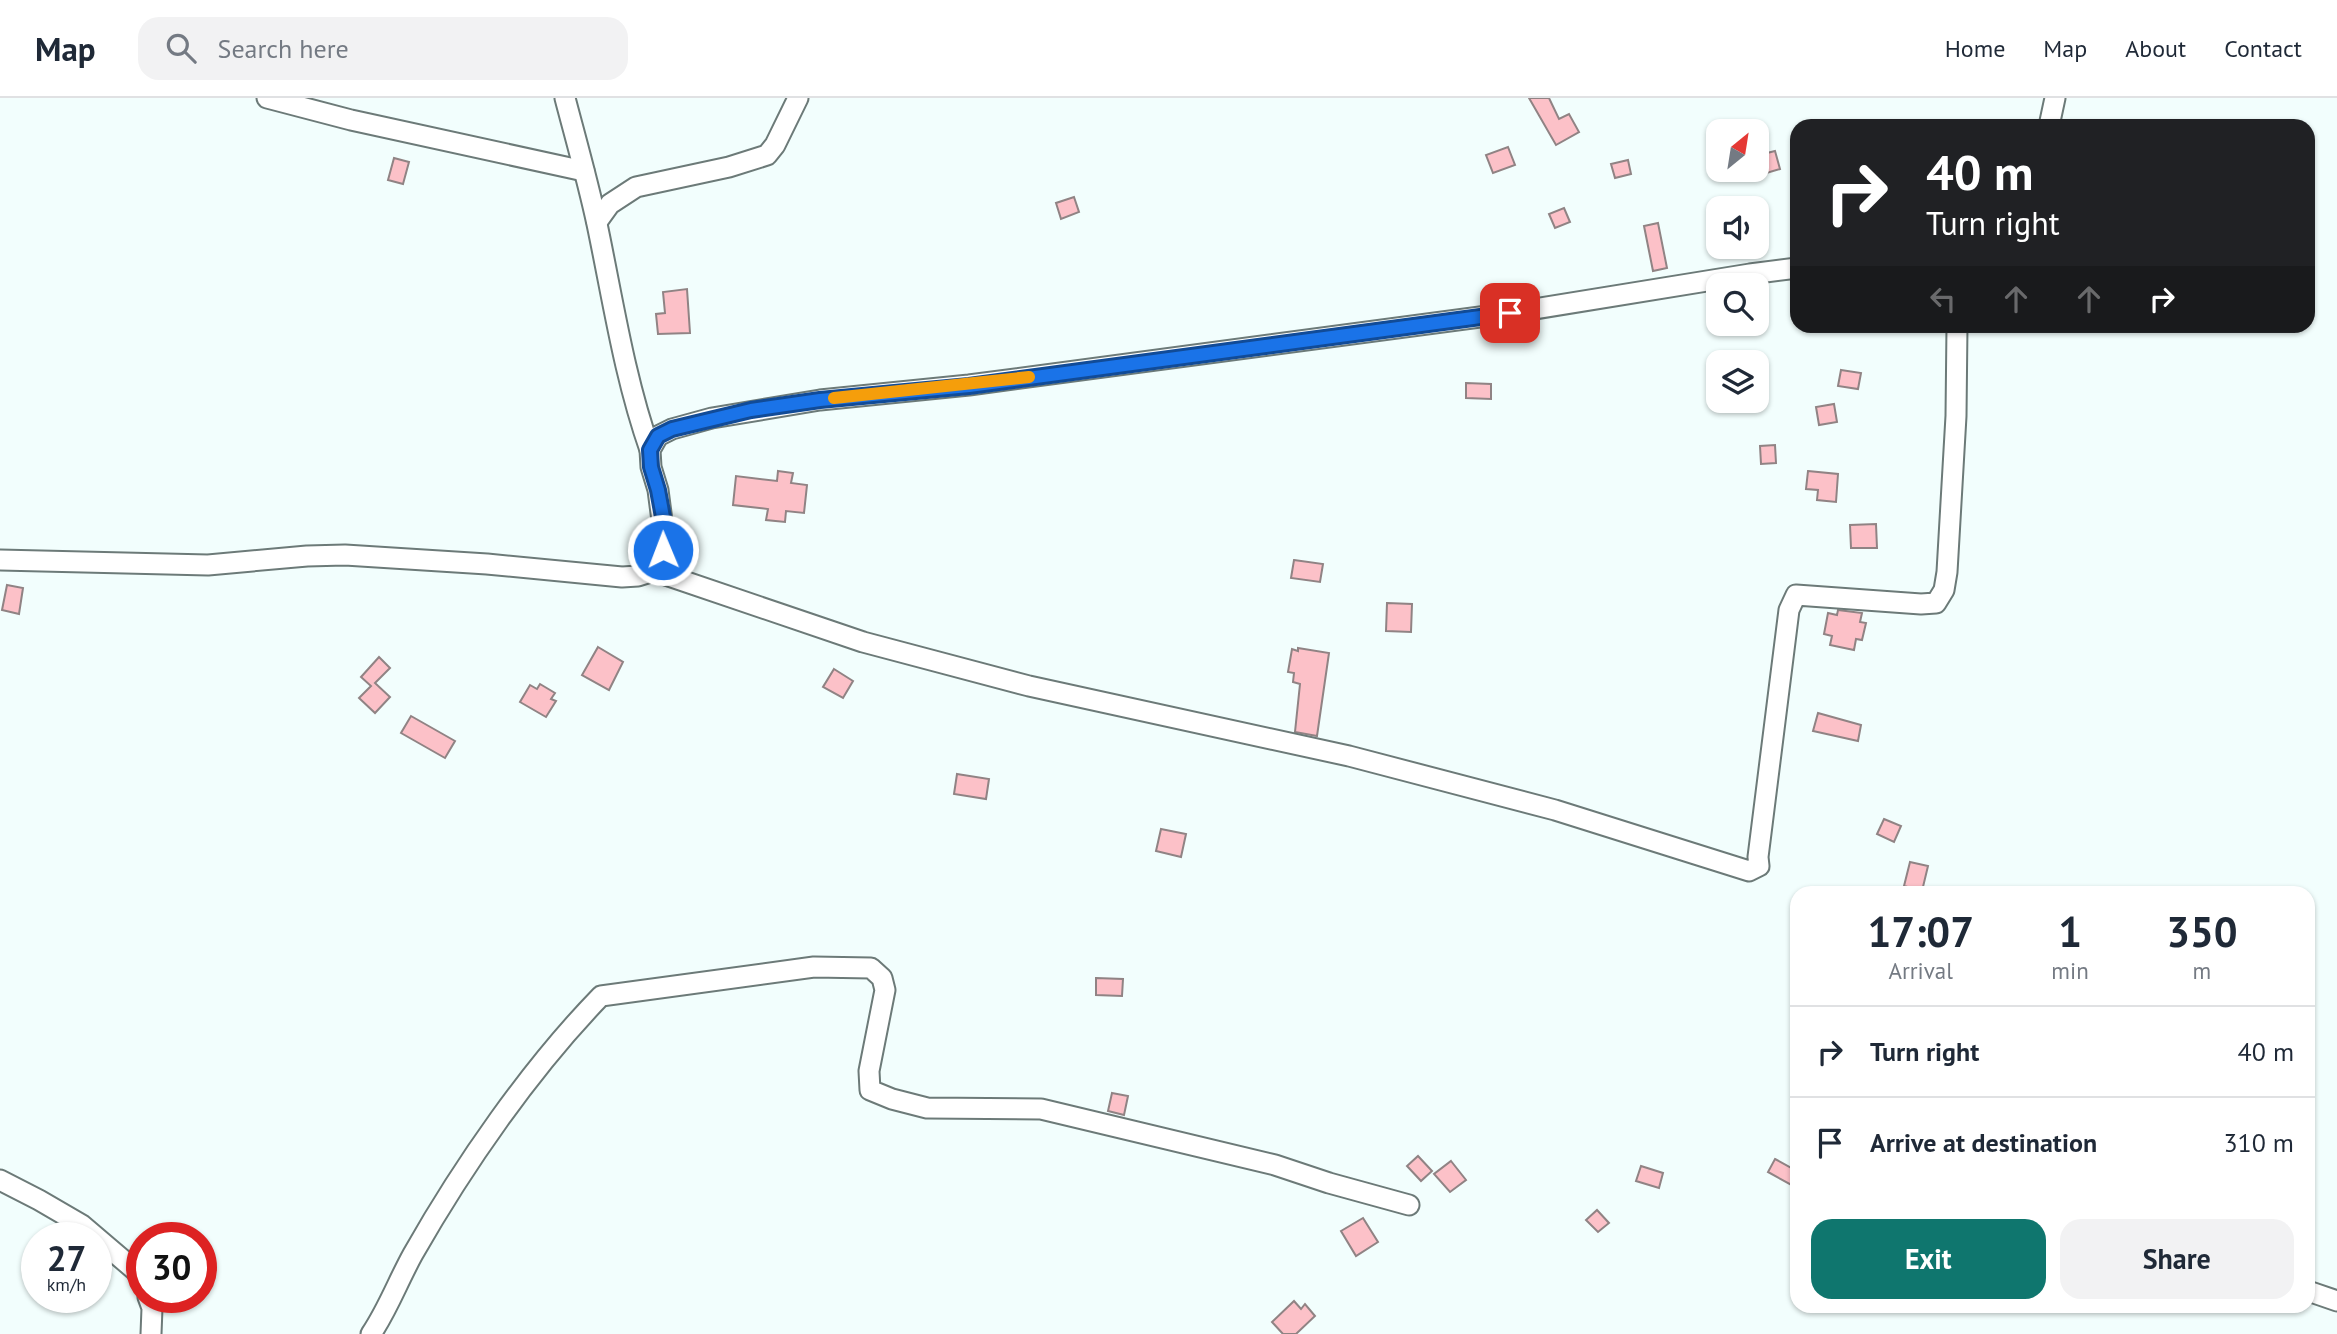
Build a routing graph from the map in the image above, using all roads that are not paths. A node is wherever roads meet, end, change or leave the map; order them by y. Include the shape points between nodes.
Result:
1 (267, 98) edge
2 (565, 98) edge
3 (798, 98) edge
4 (2055, 98) edge
5 (2050, 119) edge
6 (584, 171) junction
7 (597, 222) junction
8 (1790, 269) edge
9 (1957, 333) edge
10 (650, 450) junction
11 (0, 560) edge
12 (654, 571) junction
13 (0, 1180) edge
14 (1409, 1205) dead end
15 (126, 1262) edge
16 (2315, 1293) edge
17 (2337, 1301) edge
18 (152, 1313) edge
19 (151, 1334) edge
20 (371, 1334) edge

1 - 6 street
2 - 6 street
3 - 7 street via 767,155 636,187 610,204
4 - 5 street
6 - 7 street
7 - 10 street via 624,362
8 - 10 street via 1510,313 969,386 751,410 672,429 658,436
9 - 12 street via 1944,590 1936,603 1921,604 1796,595 1790,610 1759,866 1749,871 1555,810 1349,756 1029,686 863,642
10 - 12 street via 664,536
11 - 12 street via 208,565 345,555 611,576
13 - 15 street via 82,1225
14 - 20 street via 1275,1166 1041,1109 927,1108 892,1099 870,1090 869,1081 885,990 882,978 871,968 814,967 601,996 494,1127 413,1255
16 - 17 street
18 - 19 street

